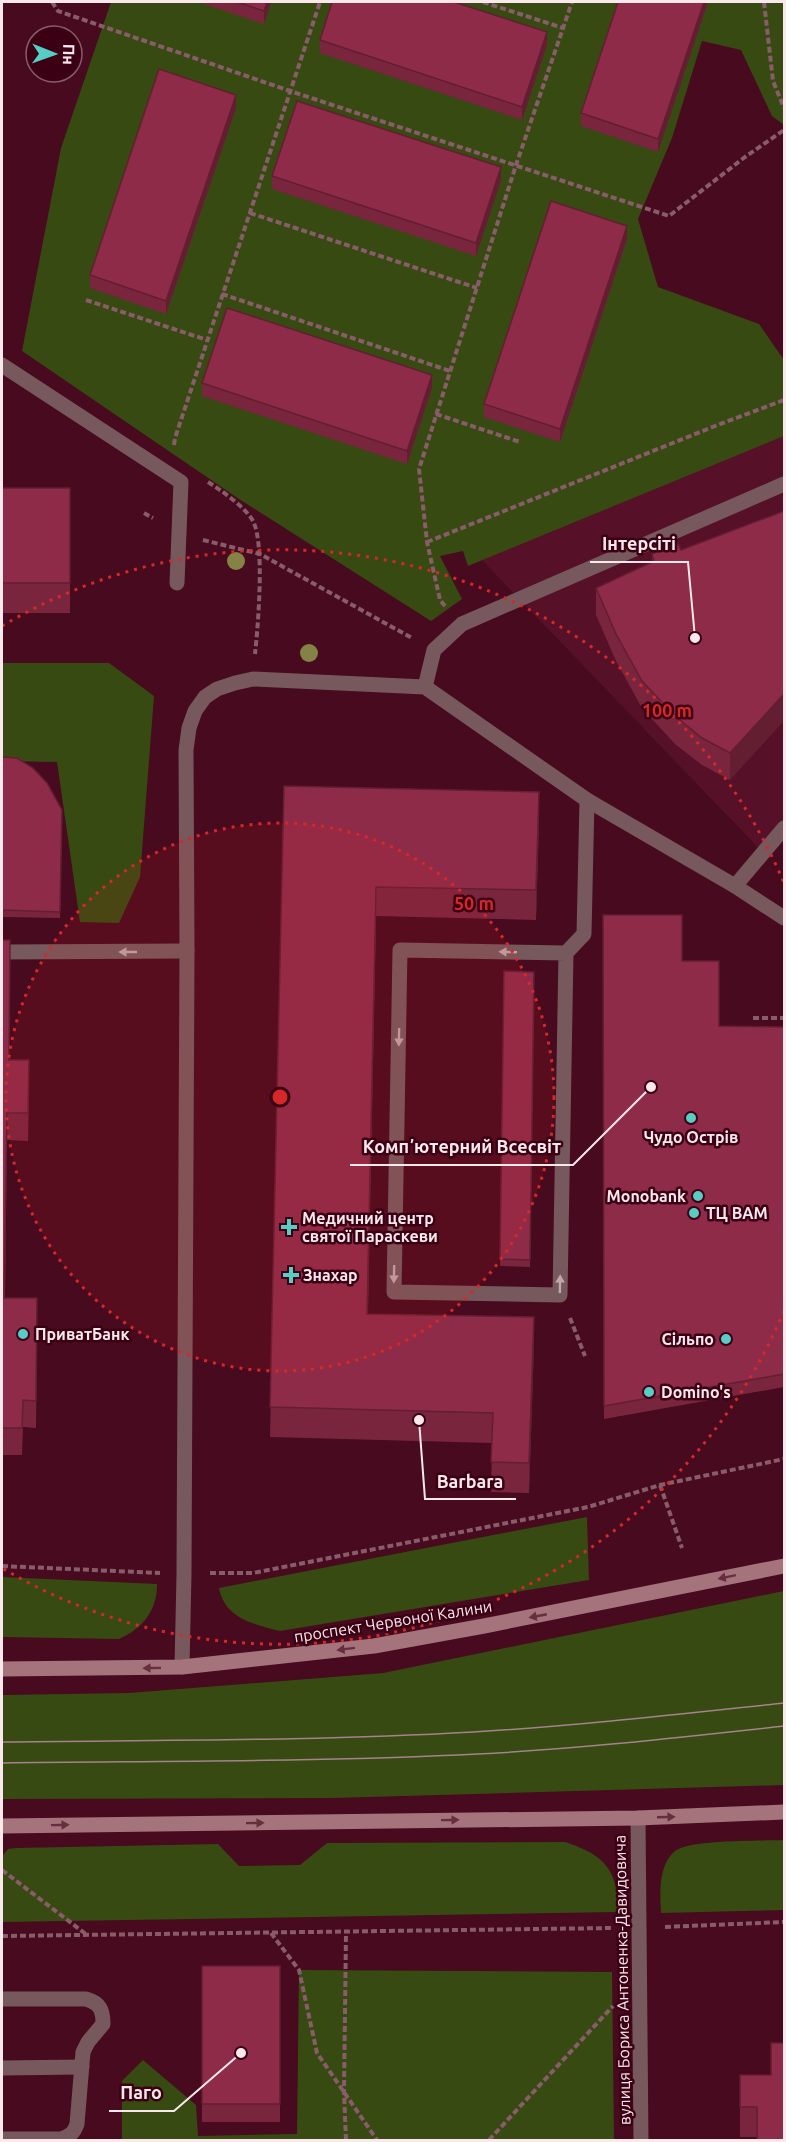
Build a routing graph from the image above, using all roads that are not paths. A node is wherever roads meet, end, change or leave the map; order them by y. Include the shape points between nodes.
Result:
1 (2, 365) edge
2 (784, 484) edge
3 (177, 583) dead end
4 (425, 687) junction
5 (587, 800) junction
6 (784, 828) edge
7 (735, 886) junction
8 (784, 918) edge
9 (187, 951) junction
10 (2, 952) edge
11 (566, 953) junction
12 (784, 1566) edge
13 (182, 1667) junction
14 (2, 1669) edge
15 (784, 1812) edge
16 (638, 1818) junction
17 (2, 1826) edge
18 (2, 1999) edge
19 (82, 2067) junction
20 (2, 2068) edge
21 (2, 2139) edge
22 (641, 2140) edge

1 - 3 street via 181,482
2 - 4 street via 462,624 434,650
4 - 5 street
4 - 9 street via 253,679 217,689 205,698 195,711 186,750
5 - 7 street
5 - 11 street via 584,934
6 - 7 street
7 - 8 street
9 -> 10 street
9 - 13 street
11 -> 11 street via 400,950 394,1292 560,1295
12 -> 13 main road, проспект Червоної Калини via 374,1646
13 -> 14 main road, проспект Червоної Калини
16 -> 15 main road
17 -> 16 main road
16 - 22 street, вулиця Бориса Антоненка-Давидовича
18 - 19 street via 95,2001 101,2007 103,2024 87,2042
19 - 20 street
19 - 21 street via 77,2124 68,2137

